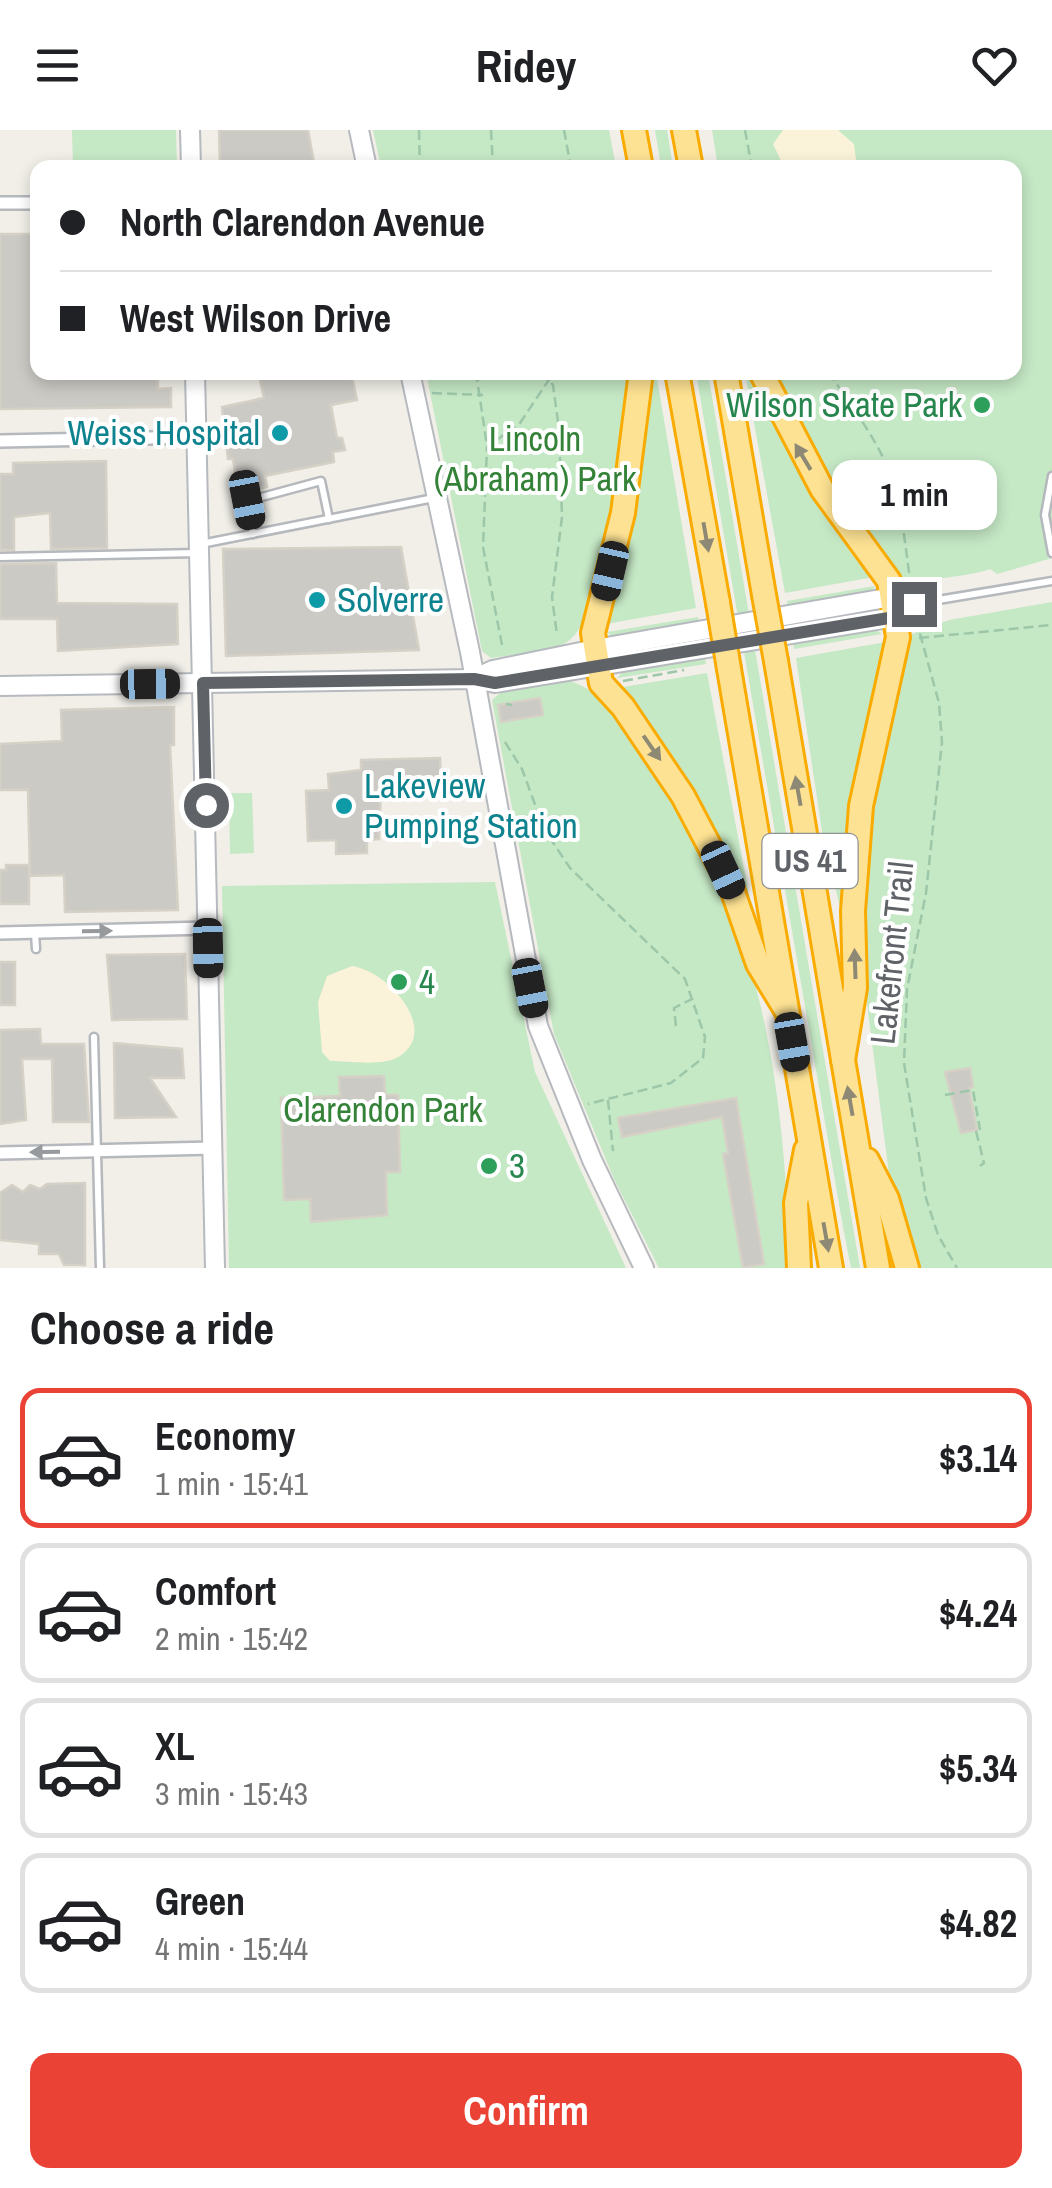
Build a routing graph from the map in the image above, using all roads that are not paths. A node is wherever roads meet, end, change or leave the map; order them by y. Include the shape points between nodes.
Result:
1 (190, 130) edge
2 (359, 130) edge
3 (634, 130) edge
4 (684, 130) edge
5 (191, 160) edge
6 (365, 160) edge
7 (639, 160) edge
8 (689, 160) edge
9 (30, 203) edge
10 (0, 204) edge
11 (196, 380) edge
12 (412, 380) edge
13 (640, 380) edge
14 (678, 380) edge
15 (727, 380) edge
16 (765, 380) edge
17 (197, 437) junction
18 (0, 441) edge
19 (1052, 476) edge
20 (437, 498) junction
21 (1050, 508) edge
22 (329, 518) junction
23 (254, 534) junction
24 (200, 548) junction
25 (1052, 553) edge
26 (0, 557) edge
27 (1052, 582) edge
28 (900, 606) junction
29 (597, 659) junction
30 (474, 679) junction
31 (203, 683) junction
32 (0, 686) edge
33 (208, 928) junction
34 (36, 932) junction
35 (0, 933) edge
36 (36, 949) dead end
37 (786, 1010) junction
38 (94, 1038) dead end
39 (843, 1060) junction
40 (809, 1137) junction
41 (857, 1142) junction
42 (213, 1148) junction
43 (98, 1151) junction
44 (0, 1154) edge
45 (100, 1268) edge
46 (215, 1268) edge
47 (644, 1268) edge
48 (799, 1268) edge
49 (832, 1268) edge
50 (878, 1268) edge
51 (907, 1268) edge

1 - 5 street
2 - 6 street
3 - 7 highway
4 - 8 highway
9 - 10 street
11 - 17 street
12 - 20 street
13 - 29 highway via 624,514 593,633
14 -> 37 highway, US 41, bridge
39 -> 15 highway, US 41, bridge
28 -> 16 highway via 794,442
17 - 18 street
17 - 24 street
19 - 21 lane
20 - 22 lane
20 - 30 street
21 - 25 lane via 1045,515
22 - 23 lane
22 - 23 lane via 321,482 286,488 247,500
23 - 24 lane
24 - 26 lane
24 - 31 street
27 - 28 lane
28 - 29 street
39 -> 28 highway via 856,988 853,911 861,806
29 - 30 street via 493,670
29 -> 37 highway via 601,684 654,749 714,852 758,964
30 - 31 street
30 - 47 street via 544,1051
31 - 32 street
31 - 33 street
34 -> 33 street
33 - 42 street
34 - 35 street
34 - 36 lane
37 - 40 highway, US 41
38 - 43 lane
41 -> 39 highway, US 41
40 - 48 highway via 796,1203
40 -> 49 highway, US 41
41 - 50 highway, US 41
41 - 51 highway via 888,1199
42 - 43 street
42 - 46 street
43 -> 44 street
43 - 45 lane

